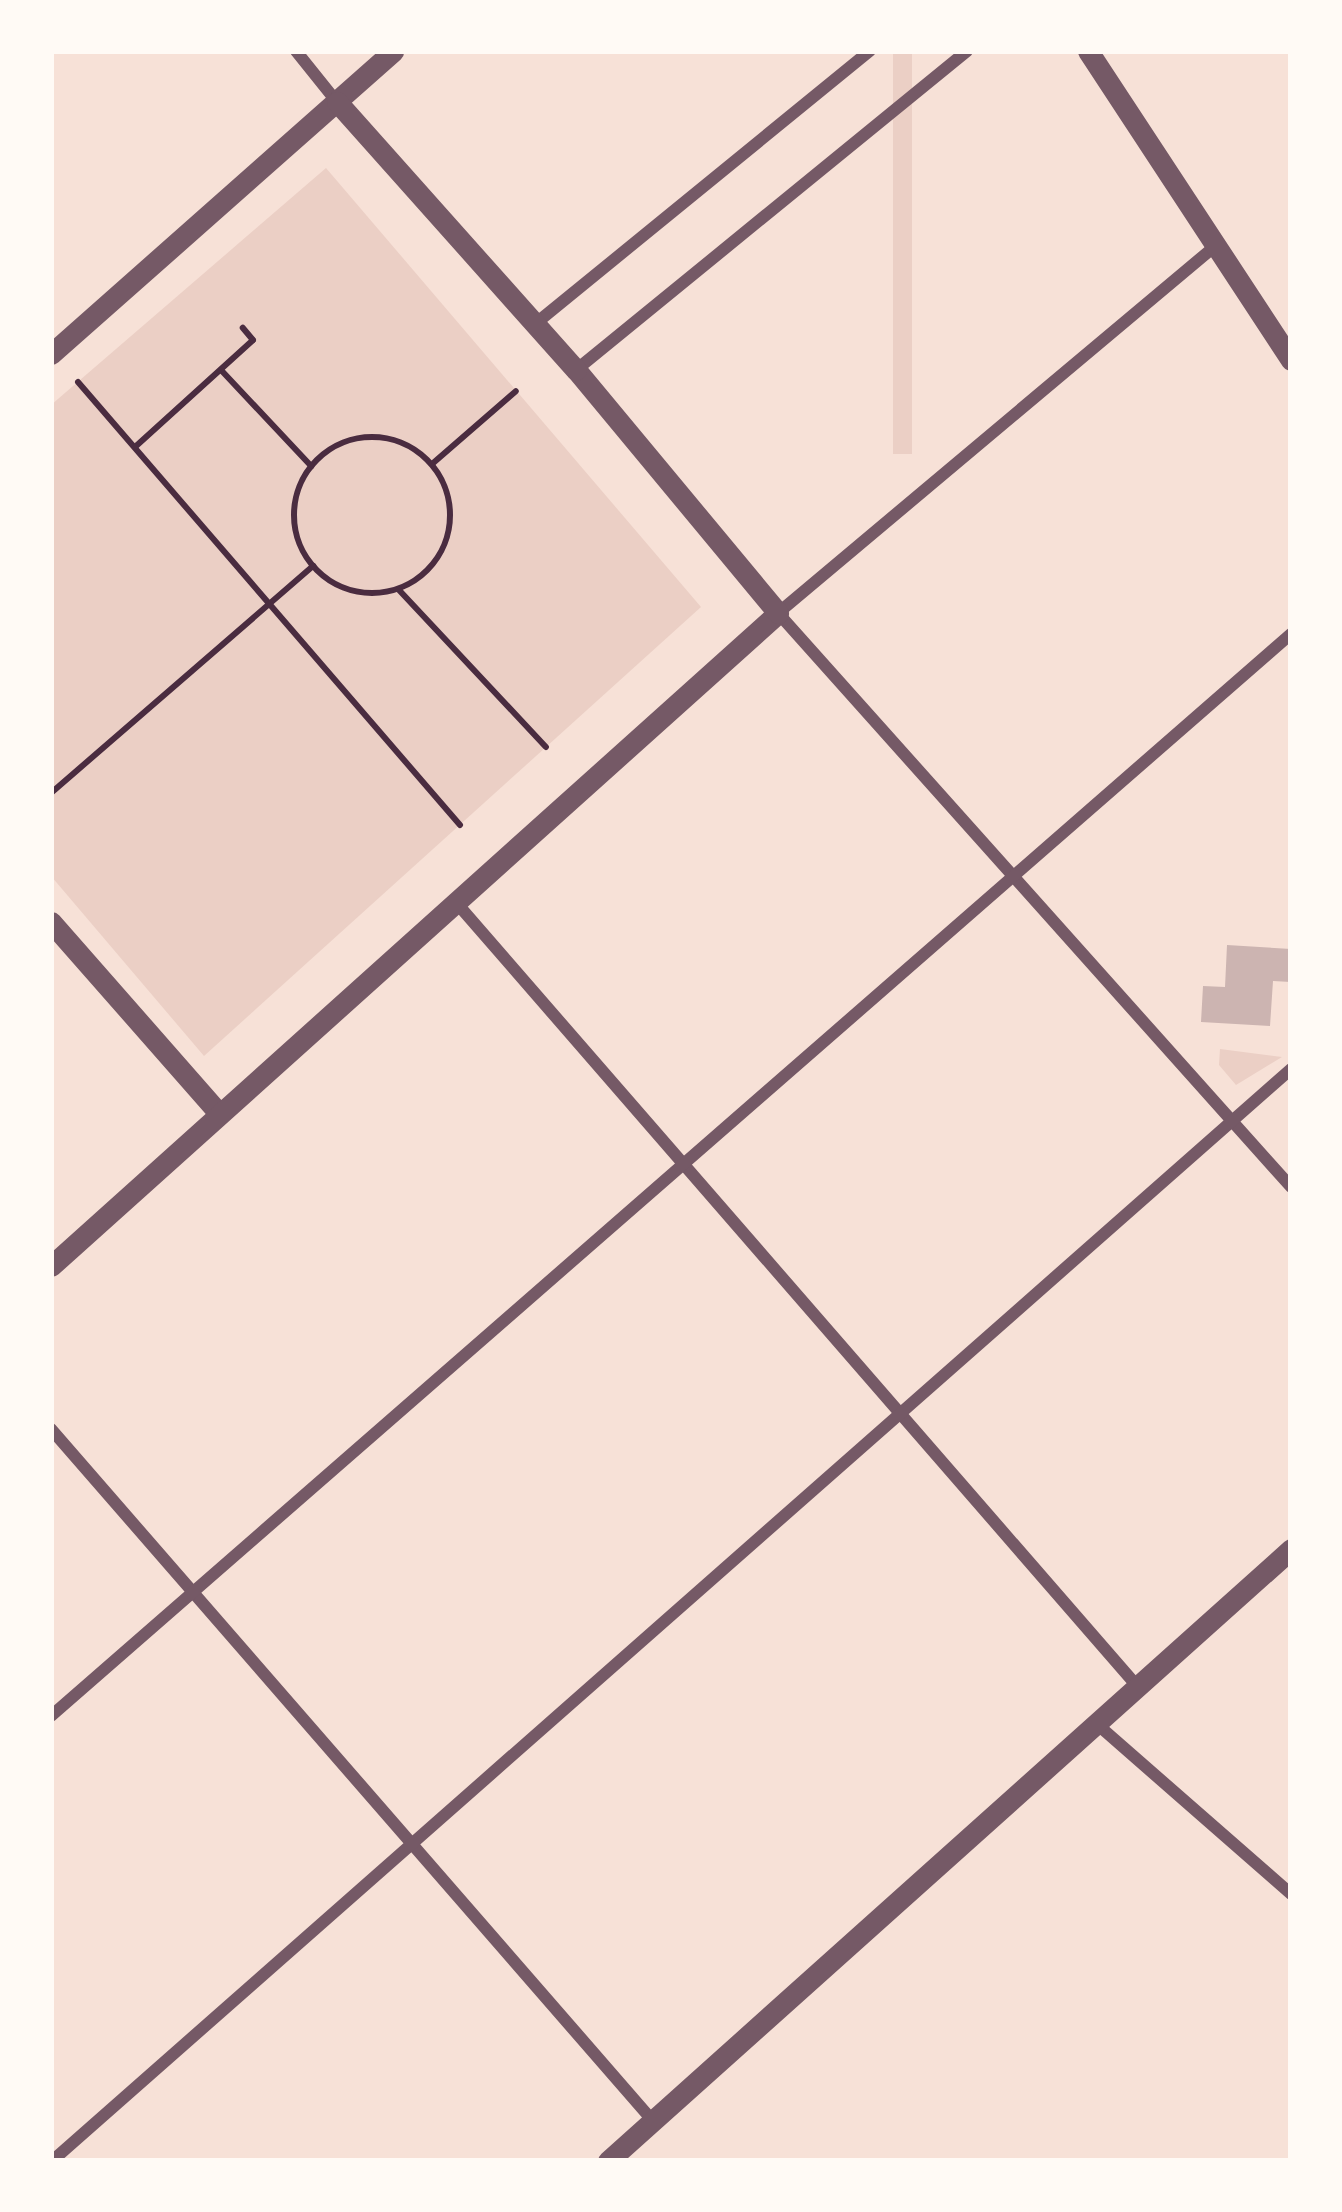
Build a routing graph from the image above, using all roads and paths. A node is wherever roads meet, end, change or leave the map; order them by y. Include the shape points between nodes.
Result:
1 (296, 51) edge
2 (393, 51) edge
3 (870, 51) edge
4 (968, 51) edge
5 (1088, 51) edge
6 (337, 102) junction
7 (1214, 247) junction
8 (536, 324) junction
9 (243, 328) dead end
10 (51, 354) edge
11 (1291, 360) edge
12 (221, 370) junction
13 (576, 370) junction
14 (78, 382) dead end
15 (516, 391) dead end
16 (135, 447) junction
17 (432, 464) junction
18 (311, 466) junction
19 (314, 566) junction
20 (399, 590) junction
21 (269, 602) junction
22 (778, 613) junction
23 (1291, 634) edge
24 (546, 747) dead end
25 (51, 793) edge
26 (460, 824) dead end
27 (1012, 876) junction
28 (454, 900) junction
29 (51, 922) edge
30 (1291, 1069) edge
31 (216, 1110) junction
32 (1235, 1123) junction
33 (686, 1166) junction
34 (1291, 1186) edge
35 (51, 1266) edge
36 (903, 1417) junction
37 (51, 1429) edge
38 (1291, 1549) edge
39 (196, 1589) junction
40 (1137, 1686) junction
41 (51, 1716) edge
42 (1098, 1725) junction
43 (406, 1844) junction
44 (1291, 1894) edge
45 (652, 2120) junction
46 (52, 2161) edge
47 (608, 2161) edge

1 - 6 street
2 - 6 street
3 - 8 street
4 - 13 street
5 - 7 street
6 - 8 street
6 - 10 street
7 - 11 street
7 - 22 street
8 - 13 street
9 - 12 path via 253,340
12 - 16 path
12 - 18 path
13 - 22 street
14 - 16 path
15 - 17 path
16 - 21 path
17 - 18 path via 391,438 365,436 341,442
17 - 20 path via 448,497 448,534 430,566
18 - 19 path via 294,502 294,530
19 - 20 path via 345,590
19 - 21 path
20 - 24 path
21 - 25 path
21 - 26 path
22 - 27 street
22 - 28 street
23 - 27 street
27 - 32 street
27 - 33 street
28 - 31 street
28 - 33 street
29 - 31 street
30 - 32 street
31 - 35 street
32 - 34 street
32 - 36 street
33 - 36 street
33 - 39 street
36 - 40 street
36 - 43 street
37 - 39 street
38 - 40 street
39 - 41 street
39 - 43 street
40 - 42 street
42 - 44 street
42 - 45 street
43 - 45 street
43 - 46 street
45 - 47 street

